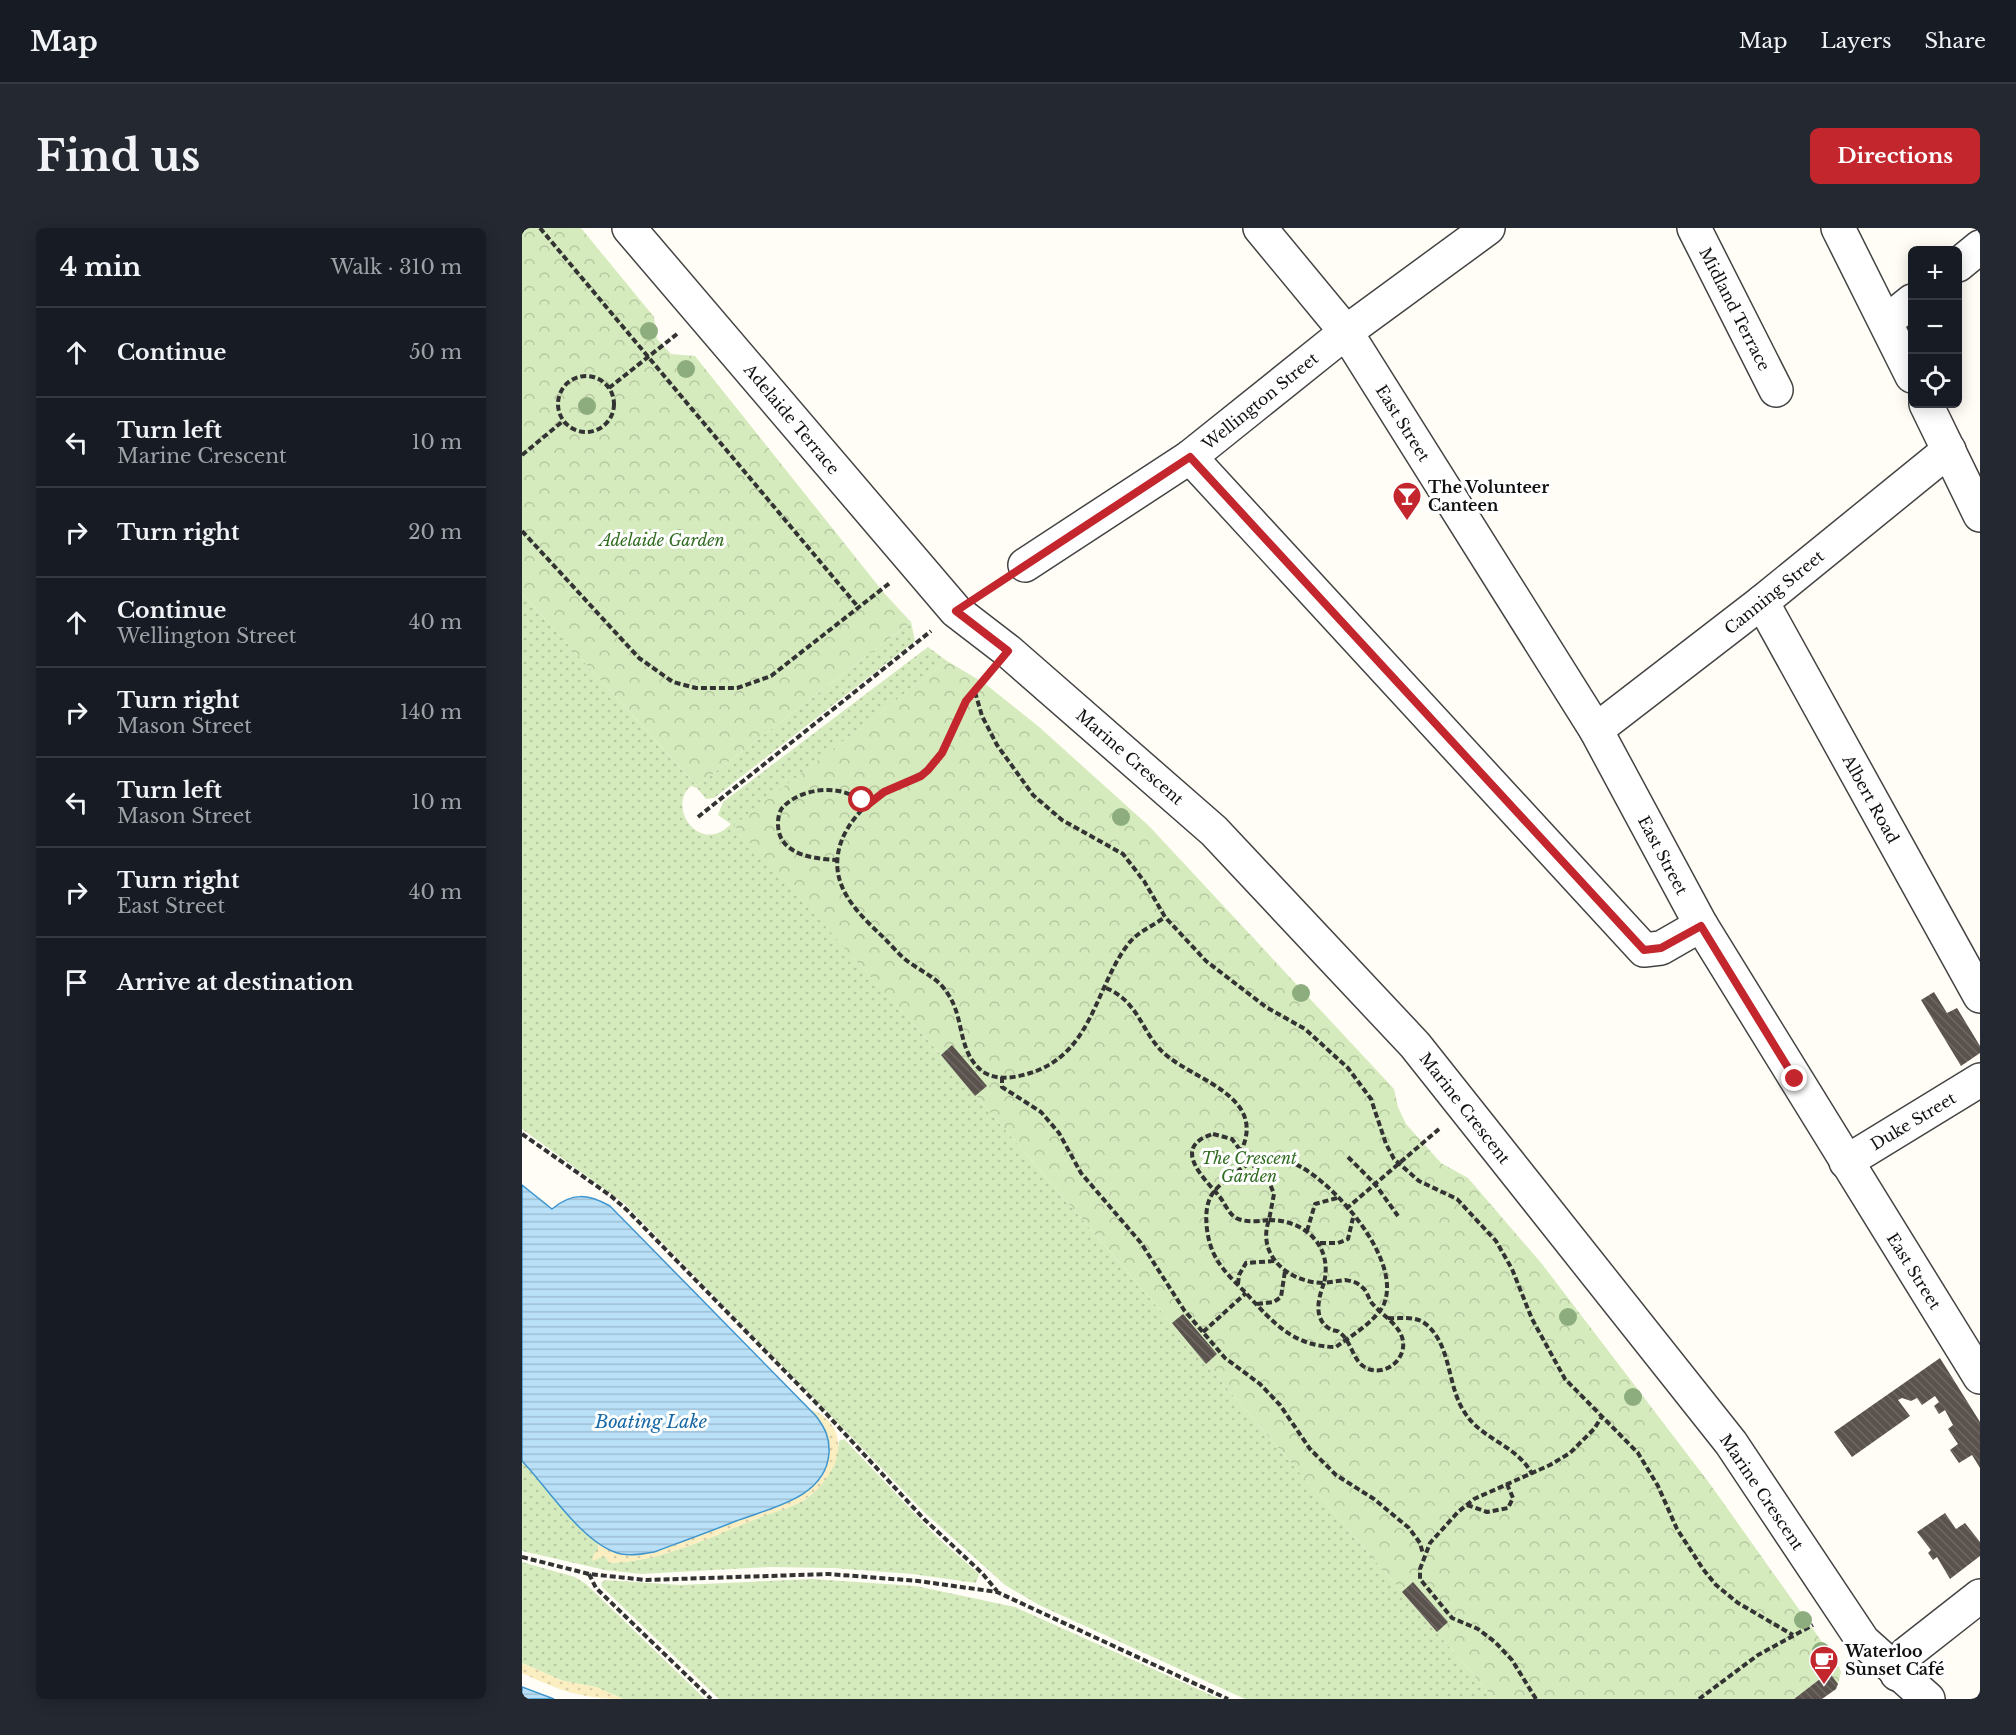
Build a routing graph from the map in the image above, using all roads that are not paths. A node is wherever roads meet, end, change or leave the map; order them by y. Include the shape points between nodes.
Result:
1 (629, 228) edge
2 (1260, 228) edge
3 (1488, 228) edge
4 (1694, 228) edge
5 (1838, 228) edge
6 (1980, 247) edge
7 (1962, 262) edge
8 (1908, 304) edge
9 (1886, 322) junction
10 (1346, 332) junction
11 (1908, 368) edge
12 (1776, 390) dead end
13 (1928, 408) edge
14 (1949, 450) junction
15 (1190, 457) junction
16 (1979, 512) edge
17 (1025, 565) road end
18 (1762, 602) junction
19 (956, 611) joint
20 (1596, 730) junction
21 (1701, 926) junction
22 (1980, 996) edge
23 (1980, 1080) edge
24 (1846, 1162) junction
25 (1980, 1377) edge
26 (1980, 1596) edge
27 (1897, 1674) junction
28 (1928, 1699) edge

1 - 19 street, Adelaide Terrace
2 - 10 street, East Street
3 - 10 street, Wellington Street
4 - 12 street, Midland Terrace
5 - 9 street
6 - 7 street
8 - 9 street
9 - 11 street
10 - 15 street, Wellington Street
10 - 20 street, East Street
13 - 14 street
14 - 16 street
14 - 18 street, Canning Street
15 - 17 street, Wellington Street
15 - 21 street via 1644,950 1661,948
18 - 20 street, Canning Street
18 - 22 street, Albert Road
19 - 27 street, Marine Crescent via 1008,651 1214,831 1415,1045 1731,1443 1840,1610 1863,1641
20 - 21 street, East Street
21 - 24 street, East Street
23 - 24 street, Duke Street
24 - 25 street, East Street
26 - 27 street via 1906,1654
27 - 28 street, Marine Crescent

